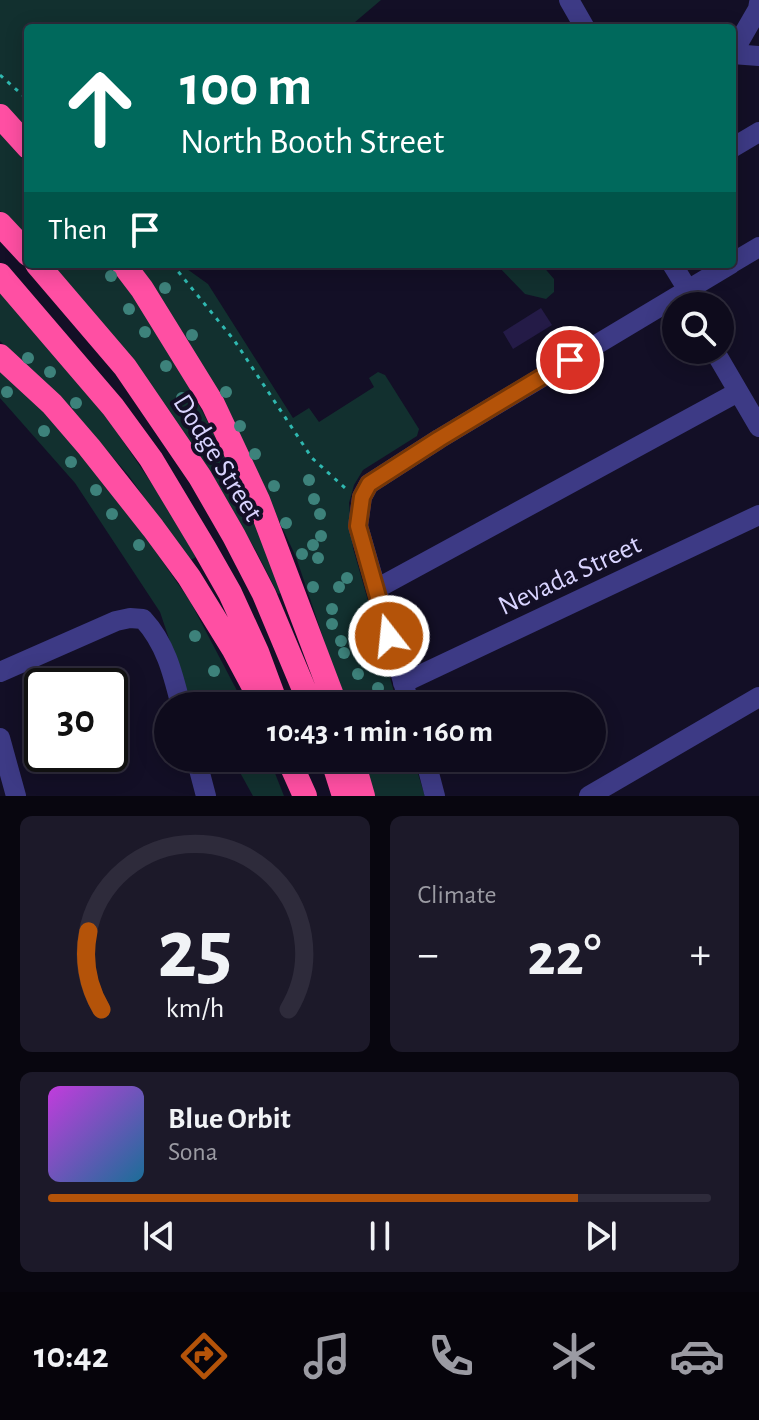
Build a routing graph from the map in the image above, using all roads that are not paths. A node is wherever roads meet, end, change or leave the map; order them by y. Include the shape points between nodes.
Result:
1 (569, 0) edge
2 (759, 3) edge
3 (583, 24) edge
4 (736, 47) edge
5 (736, 54) edge
6 (759, 56) edge
7 (0, 116) edge
8 (759, 132) edge
9 (24, 143) edge
10 (736, 146) edge
11 (0, 224) edge
12 (759, 247) edge
13 (24, 250) edge
14 (736, 261) edge
15 (40, 268) edge
16 (126, 268) edge
17 (674, 268) edge
18 (726, 268) edge
19 (0, 275) edge
20 (684, 292) edge
21 (693, 292) edge
22 (662, 311) edge
23 (0, 356) edge
24 (722, 364) edge
25 (738, 392) junction
26 (759, 427) edge
27 (759, 515) edge
28 (376, 589) junction
29 (0, 672) edge
30 (403, 683) junction
31 (177, 692) edge
32 (256, 692) edge
33 (272, 692) edge
34 (305, 692) edge
35 (331, 692) edge
36 (406, 692) edge
37 (759, 697) edge
38 (0, 738) edge
39 (200, 772) edge
40 (295, 772) edge
41 (300, 772) edge
42 (336, 772) edge
43 (356, 772) edge
44 (429, 772) edge
45 (16, 796) edge
46 (206, 796) edge
47 (307, 796) edge
48 (344, 796) edge
49 (363, 796) edge
50 (435, 796) edge
51 (589, 796) edge

1 - 3 street
2 - 4 street
5 - 6 street
7 - 9 highway
8 - 10 street
11 - 13 highway
12 - 14 street
15 - 34 highway, Dodge Street via 125,367 200,477 264,594
16 - 35 highway via 219,418 258,500
17 - 20 street
18 - 21 street
19 - 33 highway via 151,459 230,593
22 - 28 street via 369,484 358,526
23 - 32 highway via 89,447 189,577
24 - 25 street
25 - 26 street
25 - 28 street
27 - 30 street, Nevada Street
28 - 30 street
29 - 31 street via 116,621 143,619 168,658
30 - 36 street
37 - 51 street
38 - 45 street
39 - 46 street
40 - 47 highway
41 - 47 highway
42 - 48 highway
43 - 49 highway
44 - 50 street

